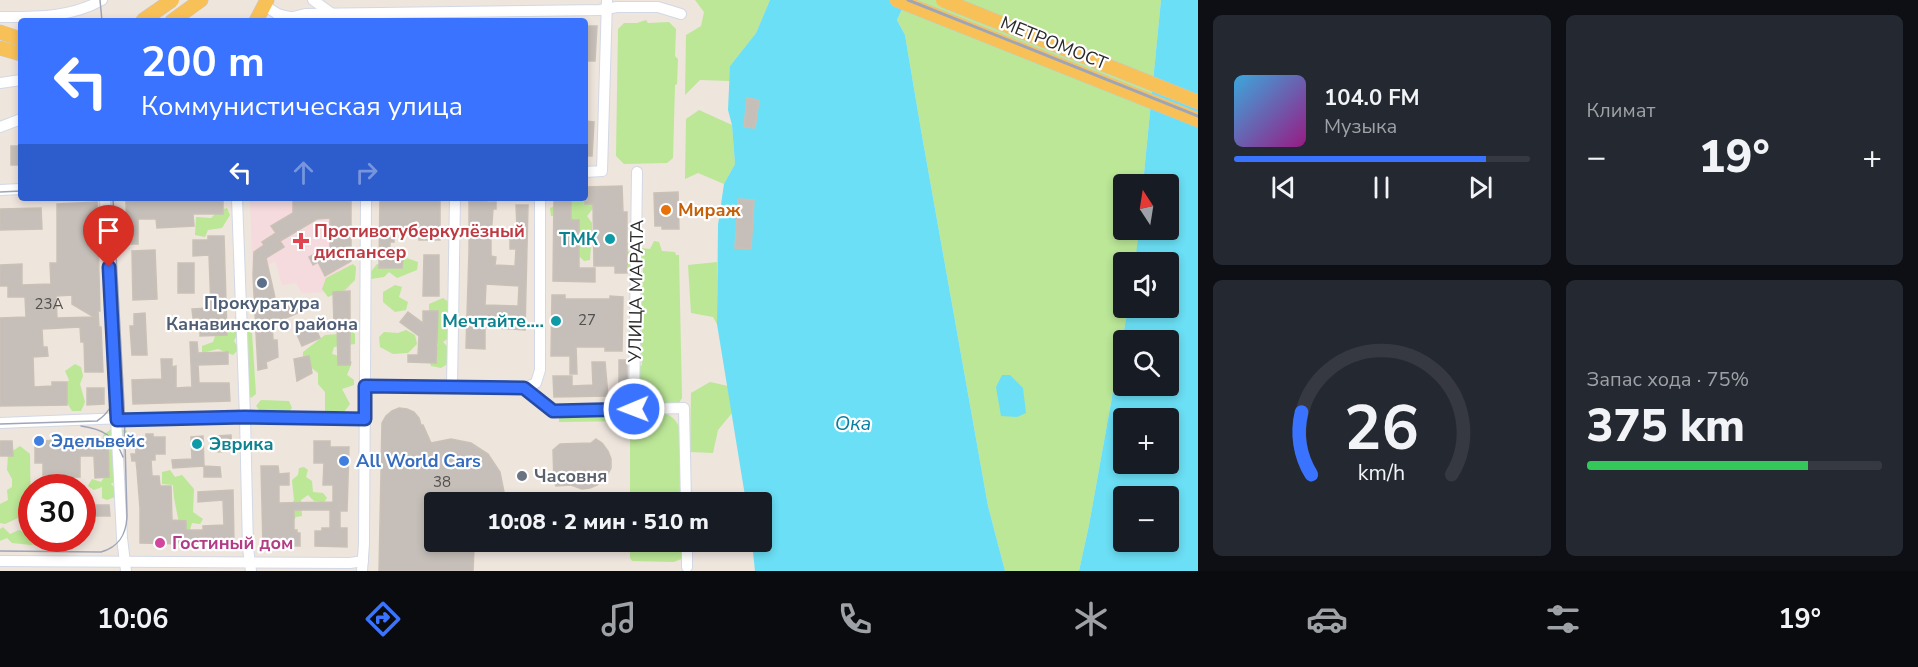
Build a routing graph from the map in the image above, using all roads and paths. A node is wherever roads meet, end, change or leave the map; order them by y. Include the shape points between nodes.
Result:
1 (162, 0) edge
2 (172, 0) edge
3 (201, 0) edge
4 (313, 0) edge
5 (897, 0) edge
6 (943, 0) edge
7 (99, 1) edge
8 (265, 1) edge
9 (606, 5) edge
10 (330, 14) junction
11 (681, 14) dead end
12 (460, 16) edge
13 (0, 17) edge
14 (290, 17) junction
15 (367, 17) edge
16 (146, 18) edge
17 (169, 18) edge
18 (174, 18) edge
19 (257, 18) edge
20 (287, 18) edge
21 (0, 32) edge
22 (18, 38) edge
23 (0, 48) edge
24 (18, 53) edge
25 (18, 80) edge
26 (0, 82) edge
27 (1198, 102) edge
28 (18, 120) edge
29 (1198, 120) edge
30 (0, 127) edge
31 (588, 172) edge
32 (637, 172) dead end
33 (18, 189) edge
34 (0, 190) edge
35 (105, 201) edge
36 (237, 201) edge
37 (366, 201) edge
38 (455, 201) edge
39 (540, 201) edge
40 (365, 386) junction
41 (452, 387) junction
42 (524, 388) junction
43 (634, 409) junction
44 (245, 417) junction
45 (365, 419) junction
46 (117, 420) junction
47 (0, 423) edge
48 (686, 492) edge
49 (687, 552) edge
50 (0, 561) edge
51 (362, 566) edge
52 (125, 567) edge
53 (251, 567) edge
54 (687, 567) dead end

1 - 17 main road
2 - 16 main road, bridge
3 - 18 main road
4 - 10 street
5 - 29 main road, МЕТРОМОСТ
6 - 27 main road, МЕТРОМОСТ, bridge
7 - 13 street via 66,14
8 - 14 street via 272,12
8 - 19 main road
9 - 11 street via 658,7
9 - 12 street
9 - 31 street via 602,171
10 - 14 street
10 - 15 street
12 - 15 street
14 - 20 street
21 - 22 main road
23 - 24 main road
25 - 26 street
28 - 30 street
32 - 43 street, УЛИЦА МАРАТА
33 - 34 street
35 - 46 street
36 - 44 street
37 - 40 street
38 - 41 street
39 - 42 street via 540,370 536,383
40 - 41 street
40 - 45 street
41 - 42 street
42 - 43 street via 553,411
43 - 48 street via 684,408
44 - 45 street
44 - 46 street
44 - 53 street
45 - 51 street
46 - 47 street
46 - 52 street
49 - 54 street
50 - 52 street
51 - 53 street via 350,563
52 - 53 street

